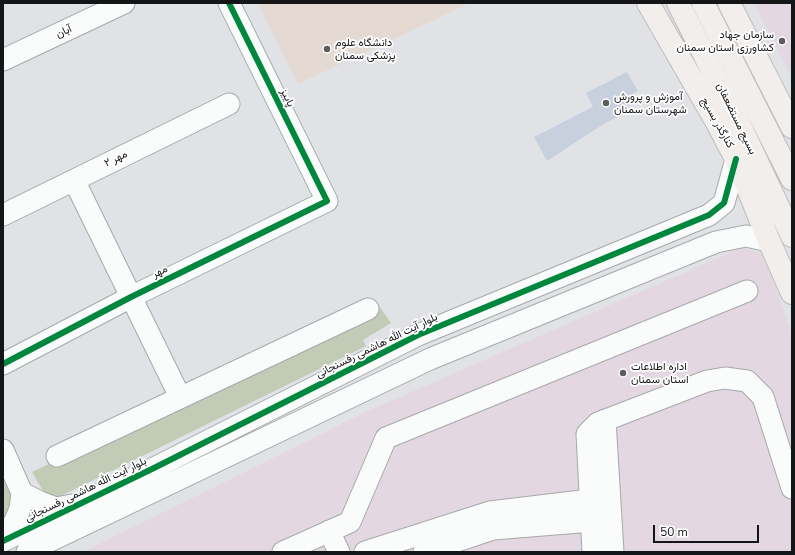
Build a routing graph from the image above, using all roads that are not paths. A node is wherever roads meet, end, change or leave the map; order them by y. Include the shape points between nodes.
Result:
1 (124, 3) edge
2 (229, 3) edge
3 (648, 3) edge
4 (678, 3) edge
5 (703, 3) edge
6 (729, 3) edge
7 (4, 59) edge
8 (229, 104) dead end
9 (792, 127) edge
10 (736, 159) junction
11 (792, 179) edge
12 (74, 180) junction
13 (327, 201) joint
14 (3, 215) edge
15 (792, 236) edge
16 (769, 242) junction
17 (583, 267) junction
18 (747, 291) dead end
19 (594, 292) junction
20 (792, 293) edge
21 (131, 297) junction
22 (368, 309) dead end
23 (3, 364) edge
24 (180, 397) junction
25 (3, 450) edge
26 (57, 456) dead end
27 (159, 477) junction
28 (792, 488) edge
29 (22, 493) junction
30 (79, 504) junction
31 (596, 512) junction
32 (330, 531) junction
33 (3, 534) edge
34 (3, 541) edge
35 (27, 552) edge
36 (283, 552) edge
37 (339, 552) edge
38 (365, 552) edge
39 (424, 552) edge
40 (594, 552) edge
41 (613, 552) edge

1 - 7 street, آبان
2 - 13 street, پاییز
3 - 10 main road, کنارگذر بسیج
4 - 15 main road, بسیج مستضعفان
5 - 11 main road, بسیج مستضعفان
6 - 9 main road
8 - 12 street, مهر ۲
10 - 16 main road, کنارگذر بسیج
10 - 17 street, بلوار آیت الله هاشمی رفسنجانی via 724,203 709,215
12 - 14 street, مهر ۲
12 - 21 street
13 - 21 street, مهر
16 - 19 street, بلوار آیت الله هاشمی رفسنجانی via 746,236 716,242
16 - 20 main road, کنارگذر بسیج
17 - 19 street
17 - 27 street, بلوار آیت الله هاشمی رفسنجانی via 418,335
18 - 32 street via 386,438 350,522
19 - 27 street, بلوار آیت الله هاشمی رفسنجانی via 430,359
21 - 23 street, مهر
21 - 24 street
22 - 24 street
24 - 26 street
25 - 29 street
27 - 30 street, بلوار آیت الله هاشمی رفسنجانی
27 - 35 street, بلوار آیت الله هاشمی رفسنجانی
28 - 31 street via 763,397 747,381 725,378 707,380 604,420 586,434
29 - 30 street via 56,508
29 - 33 street via 20,509 14,523
30 - 34 street, بلوار آیت الله هاشمی رفسنجانی
31 - 38 street via 490,512
31 - 39 street via 493,529
31 - 40 street
31 - 41 street
32 - 36 street
32 - 37 street

